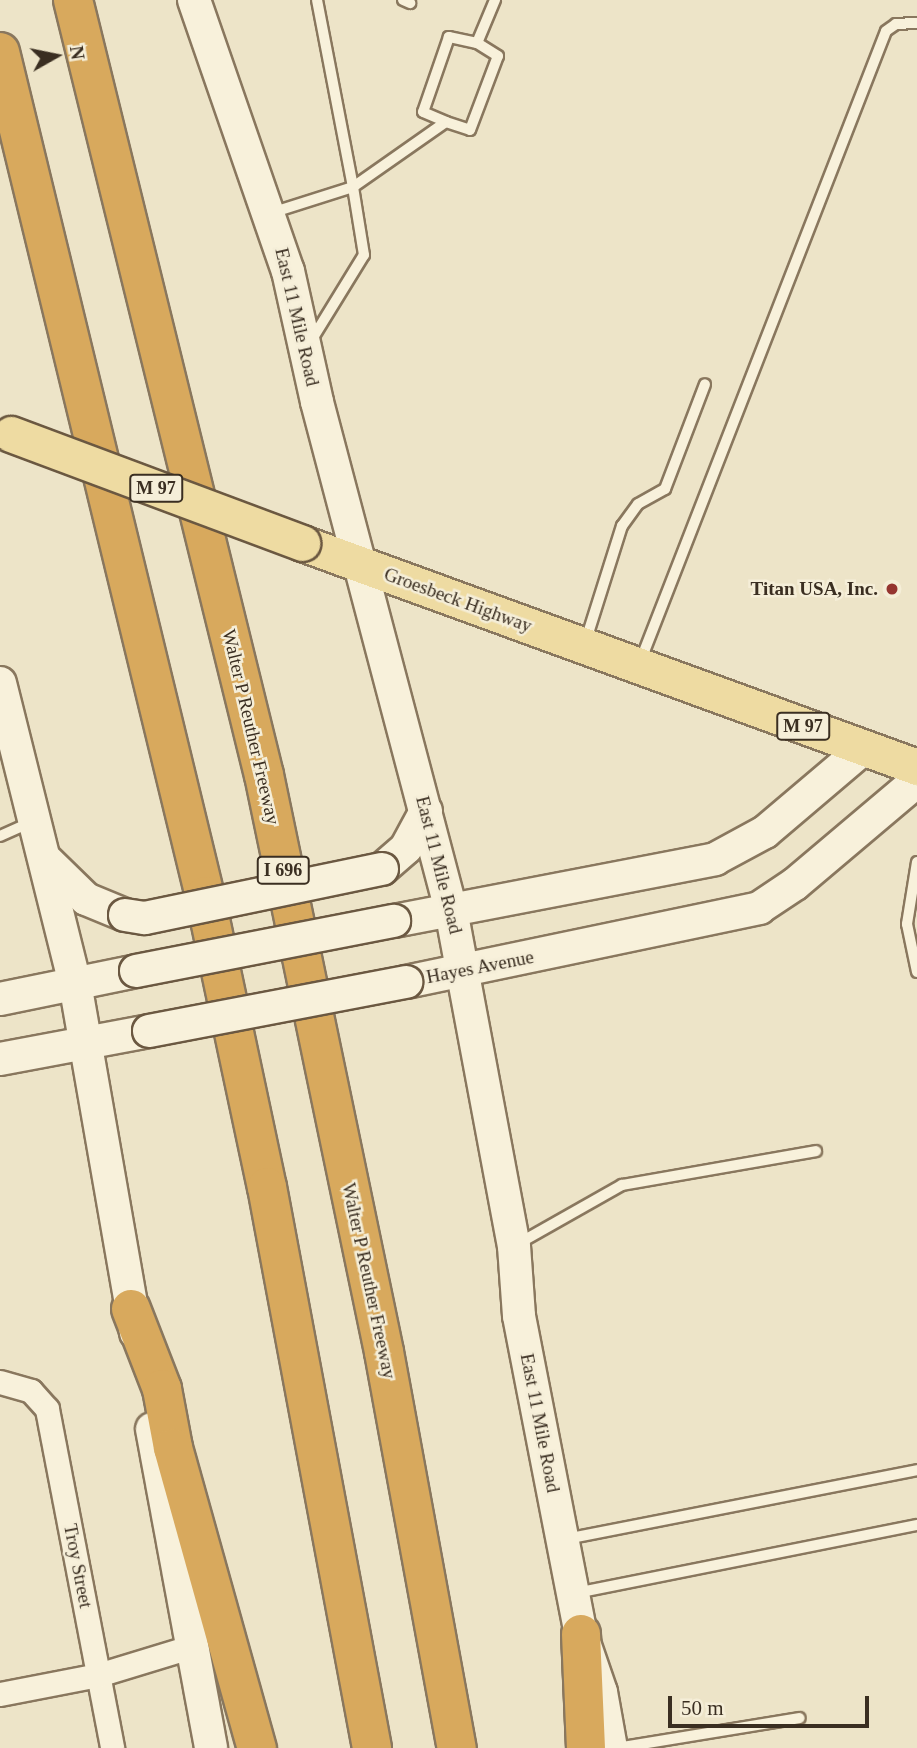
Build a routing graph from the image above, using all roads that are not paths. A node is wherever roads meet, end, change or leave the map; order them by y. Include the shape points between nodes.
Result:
1 (73, 0) edge
2 (194, 0) edge
3 (317, 0) edge
4 (495, 0) edge
5 (917, 23) edge
6 (477, 43) junction
7 (0, 52) edge
8 (446, 122) junction
9 (353, 187) junction
10 (271, 213) junction
11 (306, 349) junction
12 (705, 384) dead end
13 (5, 432) edge
14 (363, 566) junction
15 (584, 645) junction
16 (639, 666) junction
17 (0, 683) edge
18 (6, 738) edge
19 (864, 748) junction
20 (917, 767) edge
21 (917, 781) edge
22 (426, 811) junction
23 (34, 820) junction
24 (0, 836) edge
25 (44, 858) junction
26 (917, 862) edge
27 (451, 910) junction
28 (464, 970) junction
29 (917, 972) edge
30 (75, 983) junction
31 (0, 999) edge
32 (87, 1042) junction
33 (0, 1059) edge
34 (816, 1152) dead end
35 (514, 1246) junction
36 (131, 1309) junction
37 (0, 1382) edge
38 (917, 1471) edge
39 (917, 1525) edge
40 (563, 1540) junction
41 (573, 1594) junction
42 (581, 1634) junction
43 (190, 1647) junction
44 (99, 1675) junction
45 (0, 1694) edge
46 (800, 1718) dead end
47 (112, 1748) edge
48 (211, 1748) edge
49 (257, 1748) edge
50 (372, 1748) edge
51 (457, 1748) edge
52 (586, 1748) edge
53 (611, 1748) edge
54 (617, 1748) edge

1 - 51 highway, Walter P Reuther Freeway / I 696 via 264,775 384,1353
2 - 10 main road, East 11 Mile Road
3 - 9 lane
4 - 6 lane
5 - 16 lane via 896,24 886,31
6 - 8 lane via 498,56 475,118 470,130
6 - 8 lane via 449,37 423,112
7 - 50 highway via 205,896 267,1186
8 - 9 lane
9 - 10 lane
9 - 11 lane via 363,255
10 - 11 main road, East 11 Mile Road
11 - 14 main road, East 11 Mile Road
12 - 15 lane via 665,489 638,504 622,526
13 - 14 main road, Groesbeck Highway / M 97, bridge
14 - 15 main road, Groesbeck Highway / M 97
14 - 22 main road, East 11 Mile Road
15 - 16 main road, Groesbeck Highway / M 97
16 - 19 main road, Groesbeck Highway / M 97
17 - 18 main road
18 - 23 main road
19 - 20 main road, Groesbeck Highway / M 97
19 - 27 main road via 765,832 715,859
21 - 28 main road, Hayes Avenue via 795,884 759,908
22 - 25 main road, bridge via 406,848 382,869 145,918 86,900
22 - 27 main road, East 11 Mile Road
23 - 24 lane
23 - 25 main road
25 - 30 main road
26 - 29 lane via 907,924
27 - 28 main road, East 11 Mile Road
27 - 30 main road, bridge
28 - 32 main road, Hayes Avenue, bridge
28 - 35 main road, East 11 Mile Road
30 - 31 main road
30 - 32 main road
32 - 33 main road, Hayes Avenue
32 - 36 main road
34 - 35 lane via 622,1185
35 - 40 main road, East 11 Mile Road via 519,1316
36 - 43 main road
36 - 49 highway via 162,1390 173,1448
37 - 44 street, Troy Street via 31,1391 42,1400 50,1421
38 - 40 lane
39 - 41 lane
40 - 41 main road, East 11 Mile Road
41 - 42 main road, East 11 Mile Road
42 - 52 highway
42 - 53 main road, East 11 Mile Road via 601,1692
43 - 44 street
43 - 48 main road
44 - 45 street
44 - 47 street, Troy Street
46 - 54 lane

